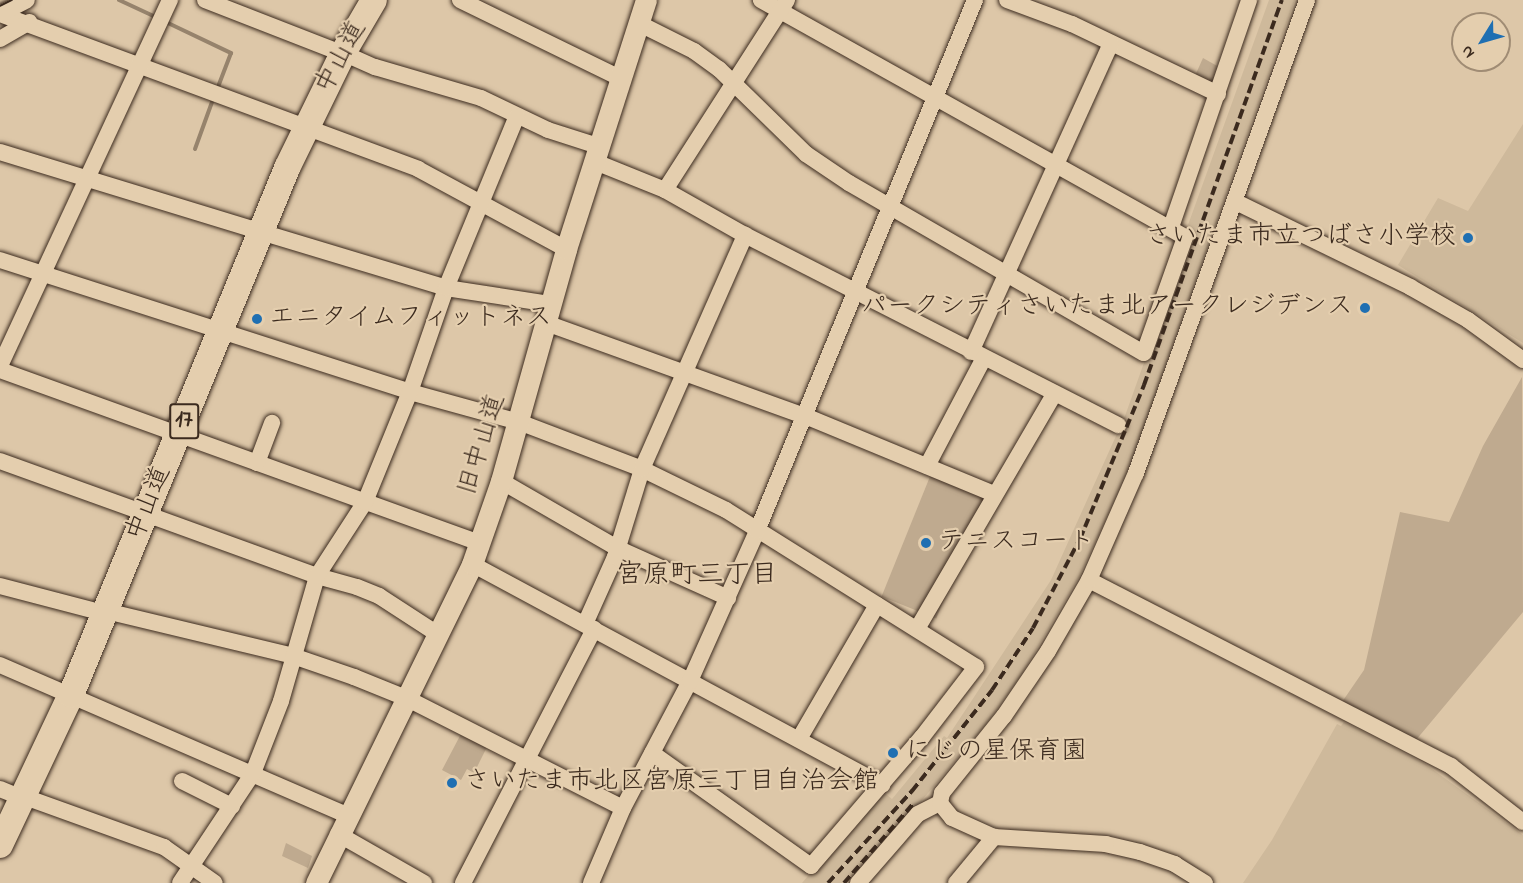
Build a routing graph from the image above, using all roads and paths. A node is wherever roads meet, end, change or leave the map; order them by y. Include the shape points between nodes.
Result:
1 (27, 0) edge
2 (170, 0) edge
3 (205, 0) edge
4 (360, 0) edge
5 (374, 0) edge
6 (460, 0) edge
7 (646, 0) edge
8 (761, 0) edge
9 (975, 0) edge
10 (1007, 0) edge
11 (1249, 0) edge
12 (1307, 0) edge
13 (783, 5) edge
14 (0, 14) edge
15 (29, 22) junction
16 (638, 23) junction
17 (0, 39) edge
18 (1111, 43) junction
19 (337, 51) junction
20 (141, 64) junction
21 (620, 78) junction
22 (735, 84) junction
23 (1218, 94) junction
24 (936, 98) junction
25 (517, 116) junction
26 (300, 125) junction
27 (0, 152) edge
28 (596, 154) junction
29 (1056, 165) junction
30 (84, 180) junction
31 (665, 190) junction
32 (1236, 202) junction
33 (480, 203) junction
34 (890, 207) junction
35 (1171, 227) junction
36 (255, 230) junction
37 (745, 235) junction
38 (567, 249) junction
39 (0, 260) edge
40 (1006, 273) junction
41 (40, 276) junction
42 (446, 288) junction
43 (856, 292) junction
44 (548, 314) junction
45 (214, 328) junction
46 (978, 355) junction
47 (1523, 360) edge
48 (0, 368) edge
49 (682, 374) junction
50 (410, 392) junction
51 (1055, 393) junction
52 (805, 416) junction
53 (519, 422) junction
54 (272, 423) dead end
55 (1118, 425) dead end
56 (172, 432) junction
57 (0, 461) edge
58 (257, 463) junction
59 (927, 466) junction
60 (642, 469) junction
61 (501, 482) junction
62 (994, 494) junction
63 (365, 501) junction
64 (139, 512) junction
65 (758, 531) junction
66 (480, 543) junction
67 (617, 548) junction
68 (472, 564) junction
69 (317, 576) junction
70 (1089, 580) junction
71 (0, 586) edge
72 (728, 598) junction
73 (877, 605) junction
74 (99, 610) junction
75 (589, 627) junction
76 (917, 629) junction
77 (438, 635) junction
78 (293, 656) junction
79 (0, 665) edge
80 (690, 681) junction
81 (65, 693) junction
82 (406, 698) junction
83 (799, 739) junction
84 (652, 753) junction
85 (526, 759) junction
86 (253, 773) junction
87 (183, 781) dead end
88 (882, 785) junction
89 (9, 798) edge
90 (940, 803) junction
91 (232, 806) junction
92 (622, 808) junction
93 (1523, 822) edge
94 (342, 824) junction
95 (994, 837) junction
96 (0, 845) edge
97 (194, 867) junction
98 (180, 883) edge
99 (215, 883) edge
100 (316, 883) edge
101 (424, 883) edge
102 (463, 883) edge
103 (591, 883) edge
104 (858, 883) edge
105 (956, 883) edge
106 (1205, 883) edge

1 - 14 street
2 - 20 street
3 - 19 street
4 - 19 highway, 中山道 / 17
5 - 19 highway, 中山道 / 17
6 - 21 street
7 - 16 main road, 旧中山道
8 - 13 street
9 - 24 street
10 - 18 street
11 - 23 street
12 - 32 street
13 - 22 street
13 - 24 street
14 - 15 street
15 - 17 street
15 - 20 street
16 - 21 main road, 旧中山道
16 - 22 street via 694,51
18 - 23 street
18 - 29 street
19 - 25 street via 375,67 481,98
19 - 26 highway, 中山道 / 17
20 - 26 street
20 - 30 street
21 - 28 main road, 旧中山道
22 - 31 street
22 - 34 street via 806,154
23 - 35 street
24 - 29 street
24 - 34 street
25 - 28 street
25 - 33 street
26 - 33 street via 418,169
26 - 36 highway, 中山道 / 17
27 - 30 street
28 - 31 street
28 - 38 main road, 旧中山道
29 - 35 street
29 - 40 street
30 - 36 street
30 - 41 street
31 - 37 street
32 - 47 street via 1410,287 1468,320
32 - 70 street via 1136,473
33 - 38 street
33 - 42 street
34 - 40 street
34 - 43 street
35 - 40 street via 1185,237 1144,353
36 - 42 street
36 - 45 highway, 中山道 / 17
37 - 43 street
37 - 49 street
38 - 44 main road, 旧中山道
39 - 41 street
40 - 46 street
41 - 45 street
41 - 48 street
42 - 44 street
42 - 50 street
43 - 46 street
43 - 52 street
44 - 49 street
44 - 53 main road, 旧中山道
45 - 50 street
45 - 56 highway, 中山道 / 17
46 - 51 street
46 - 59 street
48 - 56 street
49 - 52 street
49 - 60 street
50 - 53 street
50 - 63 street
51 - 55 street
51 - 62 street via 1007,480
52 - 59 street
52 - 65 street
53 - 60 street
53 - 61 main road, 旧中山道
54 - 58 street
56 - 58 street
56 - 64 highway, 中山道 / 17
57 - 64 street
58 - 63 street
59 - 62 street
60 - 65 street via 726,510
60 - 67 street
61 - 66 main road, 旧中山道
61 - 67 street
62 - 76 street
63 - 66 street
63 - 69 street
64 - 69 street
64 - 74 highway, 中山道 / 17
65 - 72 street
65 - 73 street
66 - 68 main road, 旧中山道
67 - 72 street
67 - 75 street
68 - 75 street
68 - 77 main road, 旧中山道
69 - 77 street via 379,596
69 - 78 street
70 - 90 street via 1048,651 1004,716 942,793
70 - 93 street via 1450,766
71 - 74 street
72 - 80 street
73 - 76 street
73 - 83 street
74 - 78 street
74 - 81 highway, 中山道 / 17
75 - 80 street
75 - 85 street
76 - 88 street via 976,667
77 - 82 main road, 旧中山道
78 - 82 street
78 - 86 street
79 - 81 street
80 - 83 street
80 - 84 street
81 - 86 street
81 - 89 highway, 中山道 / 17
82 - 85 street
82 - 94 main road, 旧中山道
83 - 88 street
84 - 88 street via 811,866
84 - 92 street
85 - 92 street
85 - 102 street
86 - 91 street
86 - 94 street
87 - 91 street
89 - 96 highway, 中山道 / 17
89 - 97 street via 164,847
90 - 95 street via 952,818
90 - 104 street via 918,814
91 - 97 street
92 - 103 street
94 - 100 main road, 旧中山道
94 - 101 street
95 - 105 street
95 - 106 street via 1106,844 1175,864
97 - 98 street
97 - 99 street

